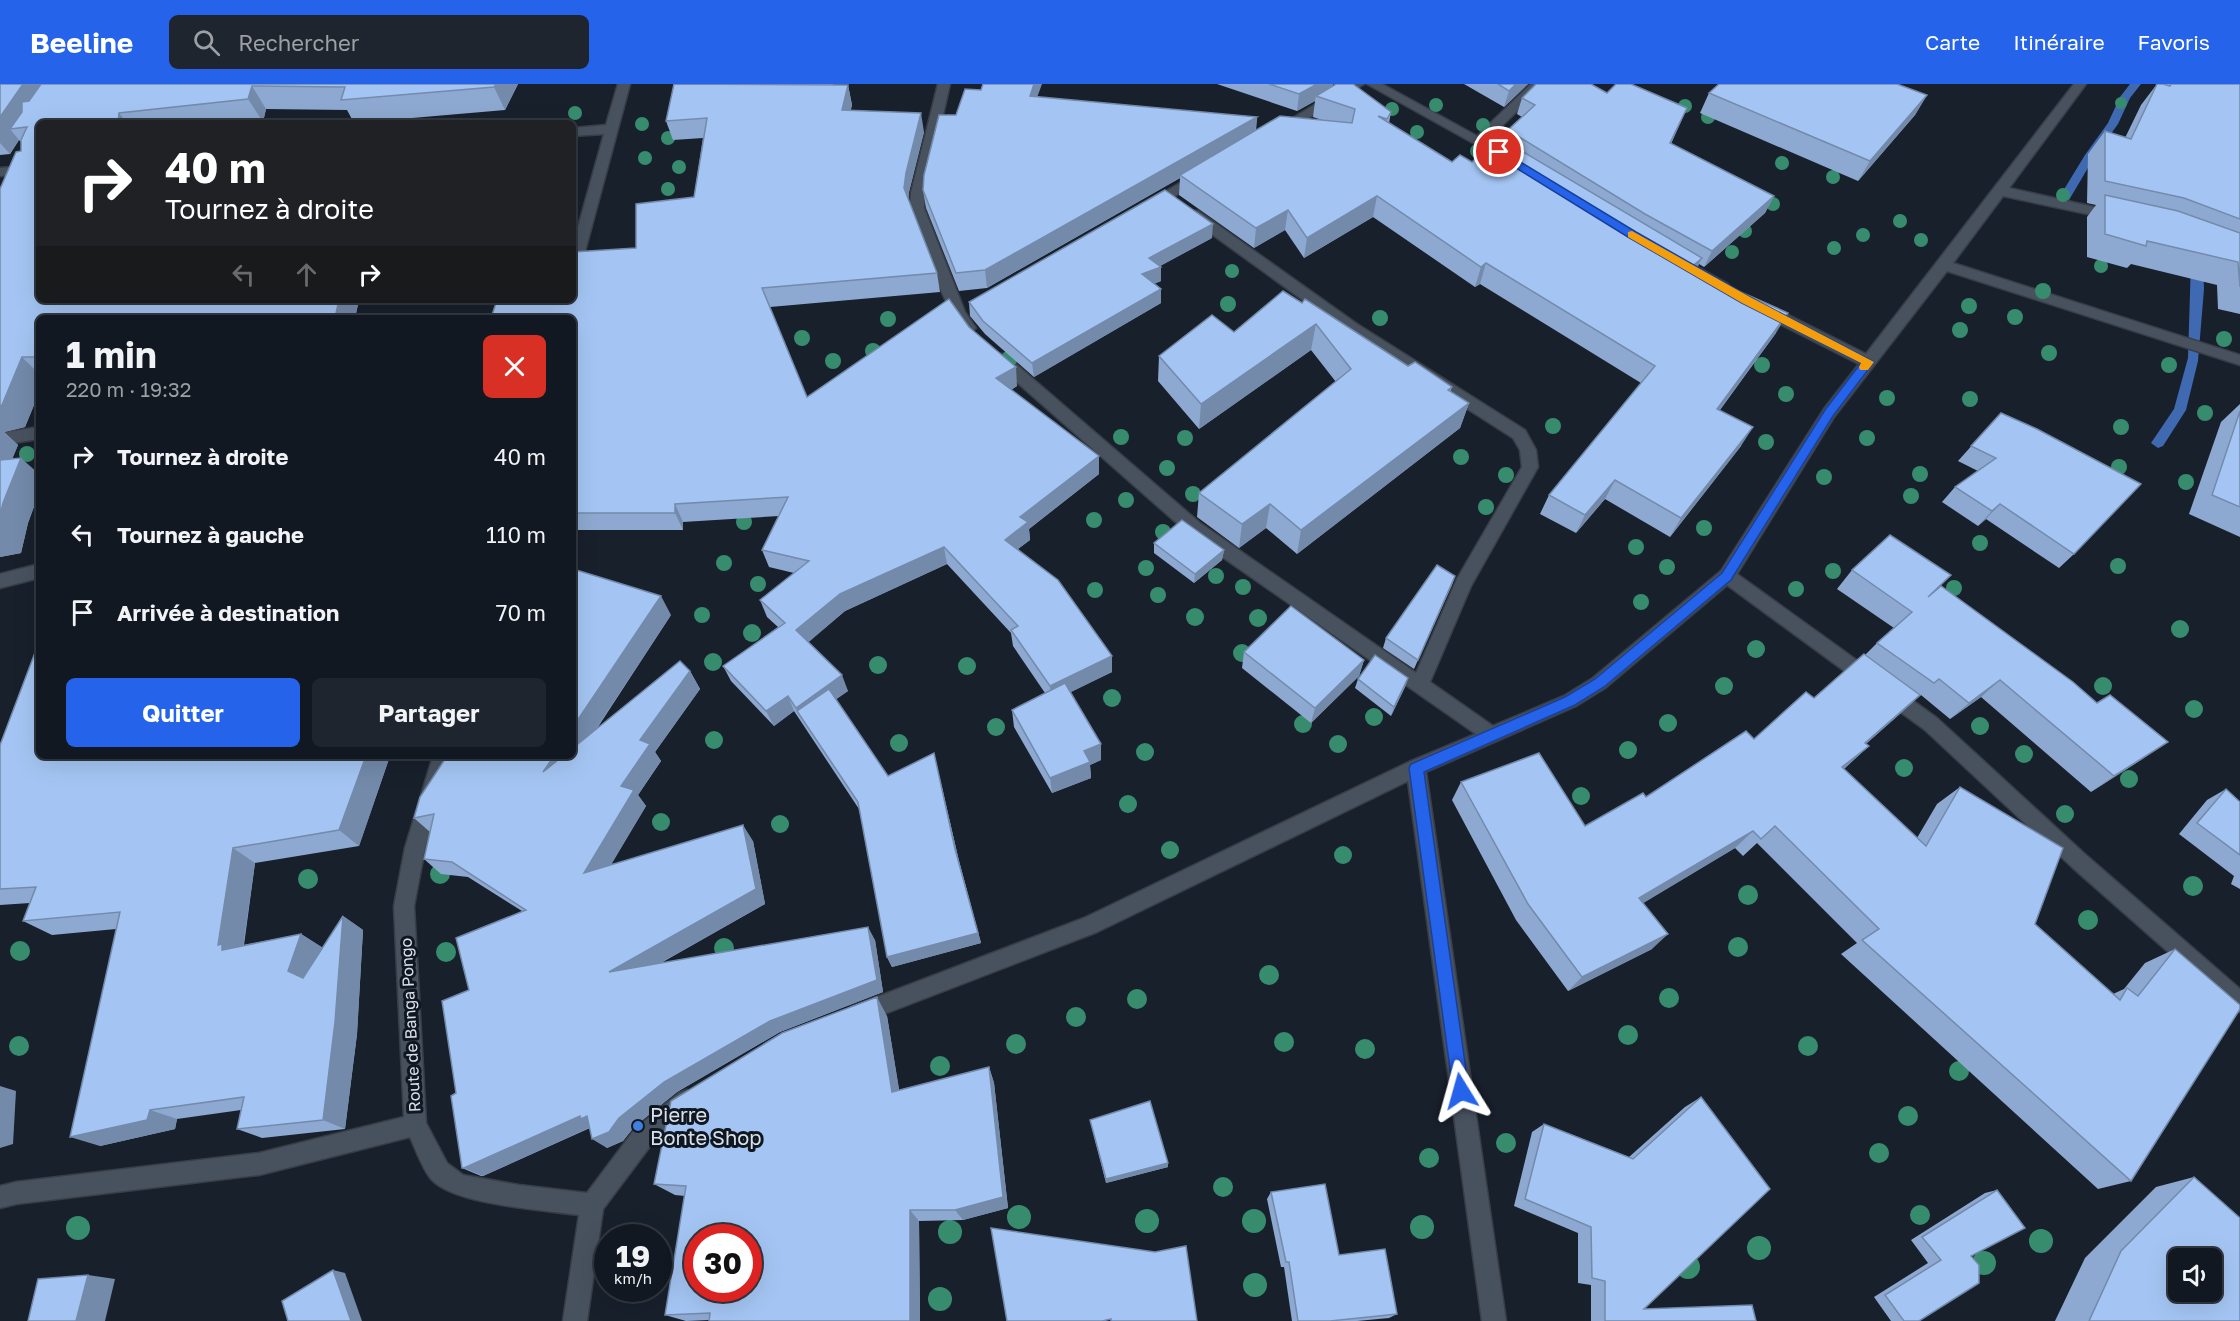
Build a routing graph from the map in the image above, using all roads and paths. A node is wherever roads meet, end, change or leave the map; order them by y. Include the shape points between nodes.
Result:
1 (624, 84) edge
2 (944, 84) edge
3 (1358, 84) edge
4 (1373, 84) edge
5 (1538, 84) edge
6 (2080, 84) edge
7 (611, 129) junction
8 (576, 132) edge
9 (1267, 137) edge
10 (1480, 141) junction
11 (20, 153) edge
12 (1216, 166) edge
13 (1520, 166) edge
14 (36, 169) edge
15 (4, 172) edge
16 (2000, 191) junction
17 (1166, 195) junction
18 (1136, 212) edge
19 (2130, 219) edge
20 (1663, 252) edge
21 (576, 259) edge
22 (1944, 265) junction
23 (2240, 360) edge
24 (1869, 362) junction
25 (36, 433) edge
26 (0, 439) edge
27 (36, 572) edge
28 (1727, 576) junction
29 (0, 580) edge
30 (1420, 685) junction
31 (1492, 735) junction
32 (441, 759) edge
33 (1416, 768) junction
34 (2240, 1002) edge
35 (843, 1020) edge
36 (706, 1090) edge
37 (415, 1125) junction
38 (0, 1197) edge
39 (592, 1204) junction
40 (575, 1321) edge
41 (1494, 1321) edge

1 - 7 street
2 - 30 street via 917,207 963,311 983,344 1194,528
3 - 9 street
4 - 10 street
5 - 10 street
6 - 16 street
7 - 8 street
7 - 21 street
10 - 13 street
11 - 15 street
12 - 17 street
14 - 15 street
16 - 19 street
16 - 22 street
17 - 18 street
17 - 30 street via 1352,328 1519,434 1528,450 1530,467 1463,584
20 - 24 street
22 - 23 street
22 - 24 street
24 - 28 street via 1829,413
25 - 26 street
27 - 29 street
28 - 31 street via 1599,683 1570,701
28 - 34 street via 1931,724
30 - 31 street
31 - 33 street
32 - 37 street, Route de Banga Pongo via 415,848 404,906
33 - 35 street via 1090,925
33 - 41 street
36 - 39 street via 643,1137
37 - 38 street via 259,1164
37 - 39 street, Route de Banga Pongo via 439,1171 459,1185
39 - 40 street

